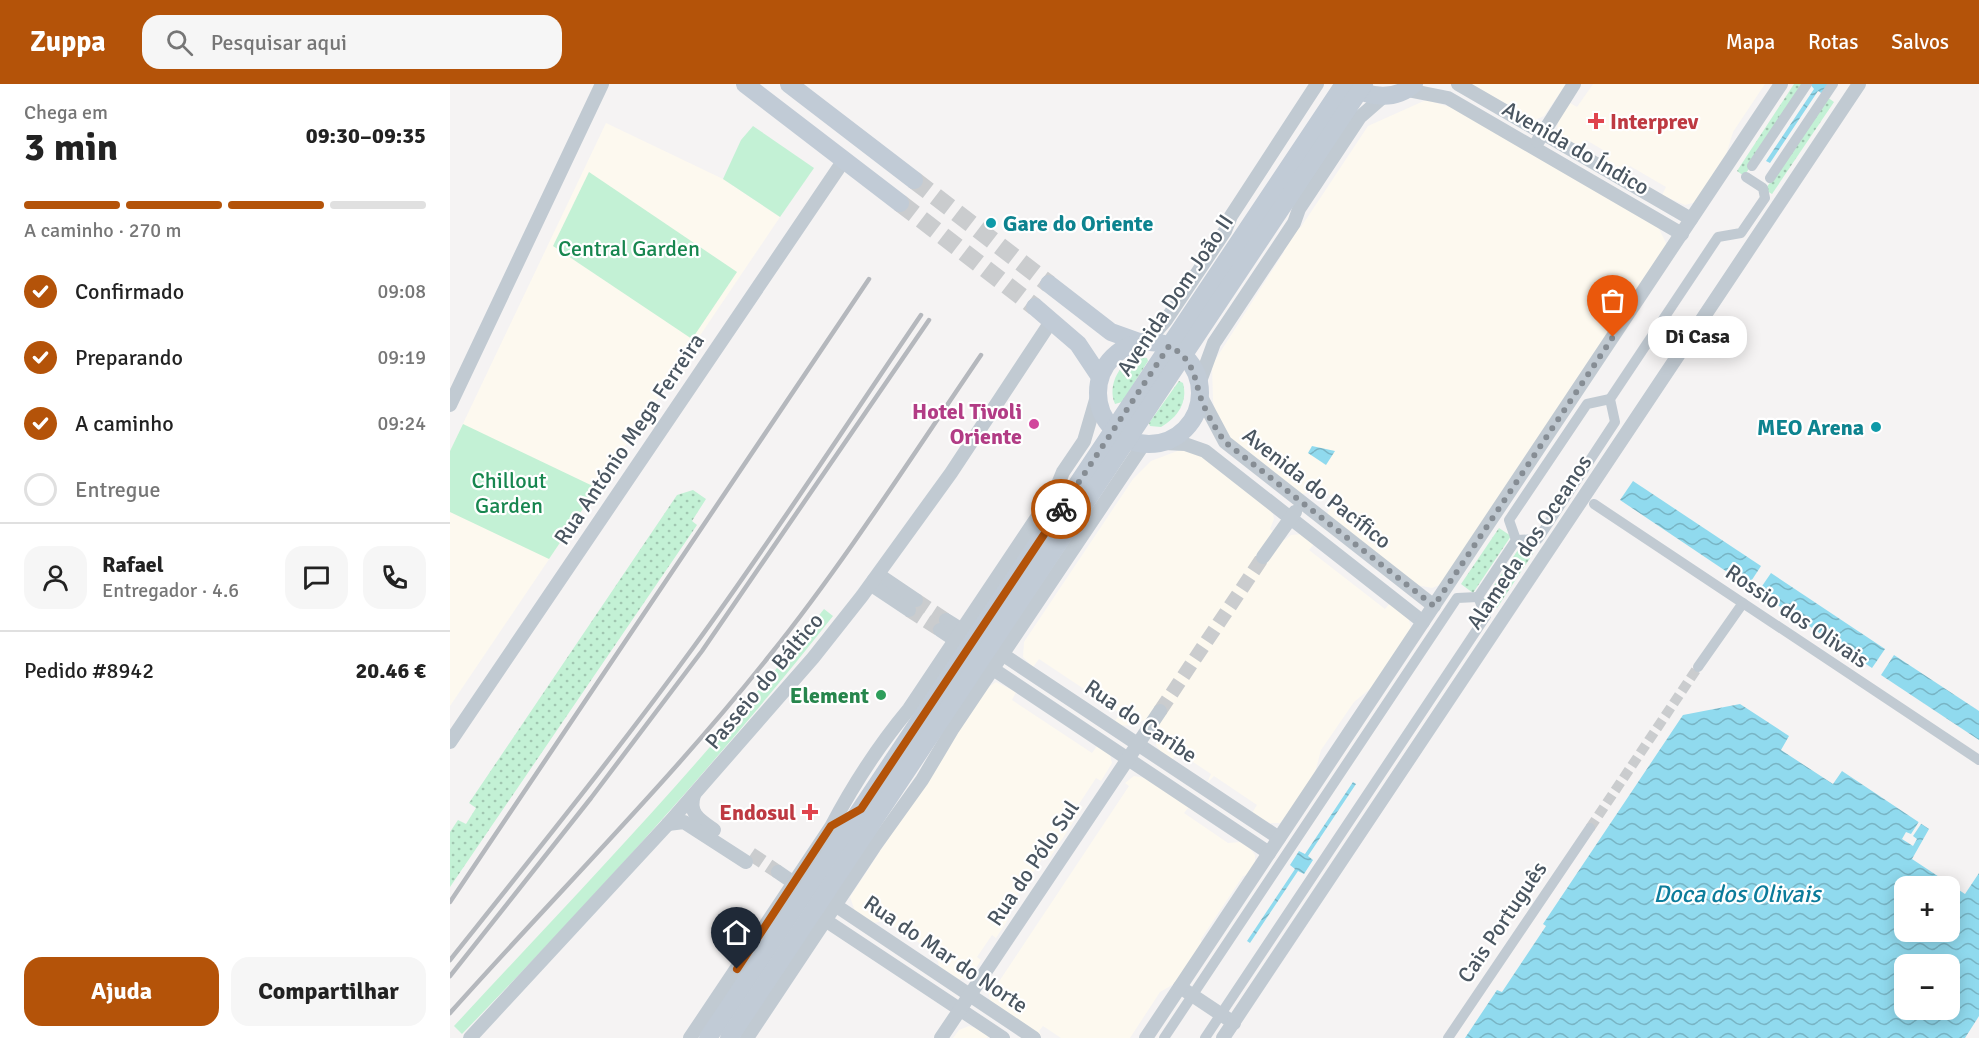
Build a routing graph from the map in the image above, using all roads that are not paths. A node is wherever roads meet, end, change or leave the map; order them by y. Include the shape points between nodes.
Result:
1 (602, 84) edge
2 (745, 84) edge
3 (789, 84) edge
4 (1317, 84) edge
5 (1458, 84) edge
6 (1574, 84) edge
7 (1781, 84) edge
8 (1807, 84) edge
9 (1833, 84) edge
10 (1859, 84) edge
11 (1354, 86) edge
12 (1410, 87) edge
13 (1384, 96) junction
14 (1542, 133) junction
15 (1309, 136) junction
16 (1282, 140) junction
17 (1534, 148) junction
18 (844, 160) junction
19 (1752, 166) dead end
20 (1746, 177) dead end
21 (1770, 178) dead end
22 (914, 180) tunnel mouth
23 (900, 202) tunnel mouth
24 (1666, 205) junction
25 (1691, 219) junction
26 (1658, 220) junction
27 (1682, 234) junction
28 (1049, 284) tunnel mouth
29 (1246, 294) junction
30 (1220, 300) junction
31 (1035, 307) tunnel mouth
32 (1052, 320) junction
33 (1144, 341) junction
34 (1176, 351) junction
35 (1099, 385) junction
36 (1199, 389) junction
37 (1610, 399) junction
38 (450, 405) edge
39 (1128, 438) junction
40 (1164, 443) junction
41 (1080, 480) junction
42 (1056, 489) junction
43 (1302, 503) junction
44 (1594, 504) dead end
45 (1290, 519) junction
46 (1516, 540) junction
47 (1263, 557) tunnel mouth
48 (1398, 577) junction
49 (874, 580) junction
50 (1385, 593) junction
51 (1478, 597) junction
52 (1743, 603) junction
53 (913, 605) tunnel mouth
54 (1434, 606) junction
55 (1423, 622) junction
56 (943, 625) tunnel mouth
57 (959, 635) junction
58 (1002, 654) junction
59 (1698, 667) tunnel mouth
60 (993, 669) junction
61 (909, 710) junction
62 (1160, 711) tunnel mouth
63 (953, 728) junction
64 (450, 742) edge
65 (915, 743) junction
66 (1138, 744) junction
67 (1128, 759) junction
68 (1979, 760) edge
69 (694, 795) junction
70 (868, 814) junction
71 (1256, 823) junction
72 (668, 824) junction
73 (831, 826) junction
74 (1590, 828) tunnel mouth
75 (1246, 837) junction
76 (1279, 838) junction
77 (874, 847) junction
78 (1269, 853) junction
79 (775, 876) tunnel mouth
80 (791, 886) junction
81 (835, 905) junction
82 (825, 920) junction
83 (1180, 987) junction
84 (970, 995) junction
85 (1192, 995) junction
86 (961, 1010) junction
87 (1221, 1014) junction
88 (1234, 1023) junction
89 (470, 1038) edge
90 (690, 1038) edge
91 (708, 1038) edge
92 (729, 1038) edge
93 (747, 1038) edge
94 (941, 1038) edge
95 (1003, 1038) edge
96 (1035, 1038) edge
97 (1146, 1038) edge
98 (1164, 1038) edge
99 (1205, 1038) edge
100 (1223, 1038) edge
101 (1448, 1038) edge

1 - 38 street
2 - 18 main road
3 - 22 main road
4 - 16 street, Avenida Dom João II
5 - 14 street, Avenida do Índico
6 - 14 street
7 - 25 street, Alameda dos Oceanos
8 - 19 street
9 - 21 street
10 - 88 street, Alameda dos Oceanos
11 - 13 main road
11 - 15 main road, Avenida Dom João II
11 - 30 main road, Avenida Dom João II
12 - 13 main road
12 - 17 street, Avenida do Índico via 1448,98
13 - 29 street via 1360,117
14 - 17 street
14 - 24 street, Avenida do Índico
15 - 16 street
15 - 34 main road, Avenida Dom João II
16 - 33 street, Avenida Dom João II via 1166,320
17 - 26 street, Avenida do Índico
18 - 23 main road
18 - 64 street, Rua António Mega Ferreira
20 - 37 street via 1763,188 1765,198 1742,233 1718,237
24 - 25 street, Avenida do Índico
24 - 26 street, Avenida do Índico
25 - 27 street, Alameda dos Oceanos
26 - 27 street, Avenida do Índico
27 - 54 street, Alameda dos Oceanos
28 - 33 main road via 1111,332
29 - 30 street, Avenida Dom João II
29 - 36 street via 1214,343
30 - 34 main road, Avenida Dom João II
31 - 32 main road
32 - 35 main road via 1078,344
32 - 49 street, Passeio do Báltico via 951,473
33 - 34 main road
33 - 35 main road via 1117,352 1107,362
34 - 36 main road via 1192,367
34 - 39 main road, Avenida Dom João II
35 - 39 main road via 1100,409
35 - 42 street, Avenida Dom João II via 1084,441
36 - 40 main road via 1190,425
36 - 43 street, Avenida do Pacífico via 1225,442
37 - 46 street, Alameda dos Oceanos via 1587,404 1509,520
37 - 46 street, Alameda dos Oceanos via 1615,422 1538,539
39 - 40 main road
39 - 41 main road, Avenida Dom João II
39 - 58 street, Avenida Dom João II
39 - 65 main road, Avenida Dom João II
40 - 45 street, Avenida do Pacífico via 1185,444 1205,451
41 - 42 street
41 - 65 main road, Avenida Dom João II
42 - 57 street, Avenida Dom João II
43 - 45 street
43 - 48 street, Avenida do Pacífico
44 - 52 street, Rossio dos Olivais
45 - 47 street
45 - 50 street, Avenida do Pacífico
46 - 51 street, Alameda dos Oceanos
48 - 50 street, Avenida do Pacífico
48 - 54 street, Avenida do Pacífico
49 - 53 street via 876,588
49 - 69 street, Passeio do Báltico via 813,658
50 - 55 street, Avenida do Pacífico
51 - 85 street, Alameda dos Oceanos via 1457,598
51 - 87 street, Alameda dos Oceanos via 1486,616
52 - 59 street
52 - 68 street, Rossio dos Olivais
54 - 55 street, Alameda dos Oceanos
55 - 76 street, Alameda dos Oceanos
56 - 57 street
57 - 61 street, Avenida Dom João II
58 - 60 street, Avenida Dom João II
58 - 66 street, Rua do Caribe
60 - 63 street, Avenida Dom João II
60 - 67 street, Rua do Caribe
61 - 65 street
61 - 73 street, Avenida Dom João II via 890,732
62 - 66 street, Rua do Pólo Sul
63 - 65 street, Avenida Dom João II
63 - 77 street, Avenida Dom João II via 893,825
65 - 70 main road, Avenida Dom João II
66 - 67 street, Rua do Pólo Sul
66 - 71 street, Rua do Caribe
67 - 75 street, Rua do Caribe
67 - 84 street, Rua do Pólo Sul
69 - 72 street, Passeio do Báltico
69 - 72 street via 696,817 749,858 684,822
70 - 73 street, Avenida Dom João II
70 - 77 street
70 - 91 main road, Avenida Dom João II
70 - 92 main road, Avenida Dom João II
71 - 75 street
71 - 76 street, Rua do Caribe
72 - 89 street, Passeio do Báltico
73 - 80 street, Avenida Dom João II
74 - 101 street, Cais Português
75 - 78 street, Rua do Caribe
76 - 78 street, Alameda dos Oceanos
77 - 81 street, Avenida Dom João II
78 - 83 street, Alameda dos Oceanos
79 - 80 street
80 - 90 street, Avenida Dom João II
81 - 82 street, Avenida Dom João II
81 - 84 street, Rua do Mar do Norte
82 - 86 street, Rua do Mar do Norte
82 - 93 street, Avenida Dom João II
83 - 85 street
83 - 97 street, Alameda dos Oceanos
84 - 86 street, Rua do Pólo Sul
84 - 96 street, Rua do Mar do Norte
85 - 87 street
85 - 98 street, Alameda dos Oceanos
86 - 94 street, Rua do Pólo Sul
86 - 95 street, Rua do Mar do Norte
87 - 88 street
87 - 99 street, Alameda dos Oceanos
88 - 100 street, Alameda dos Oceanos

